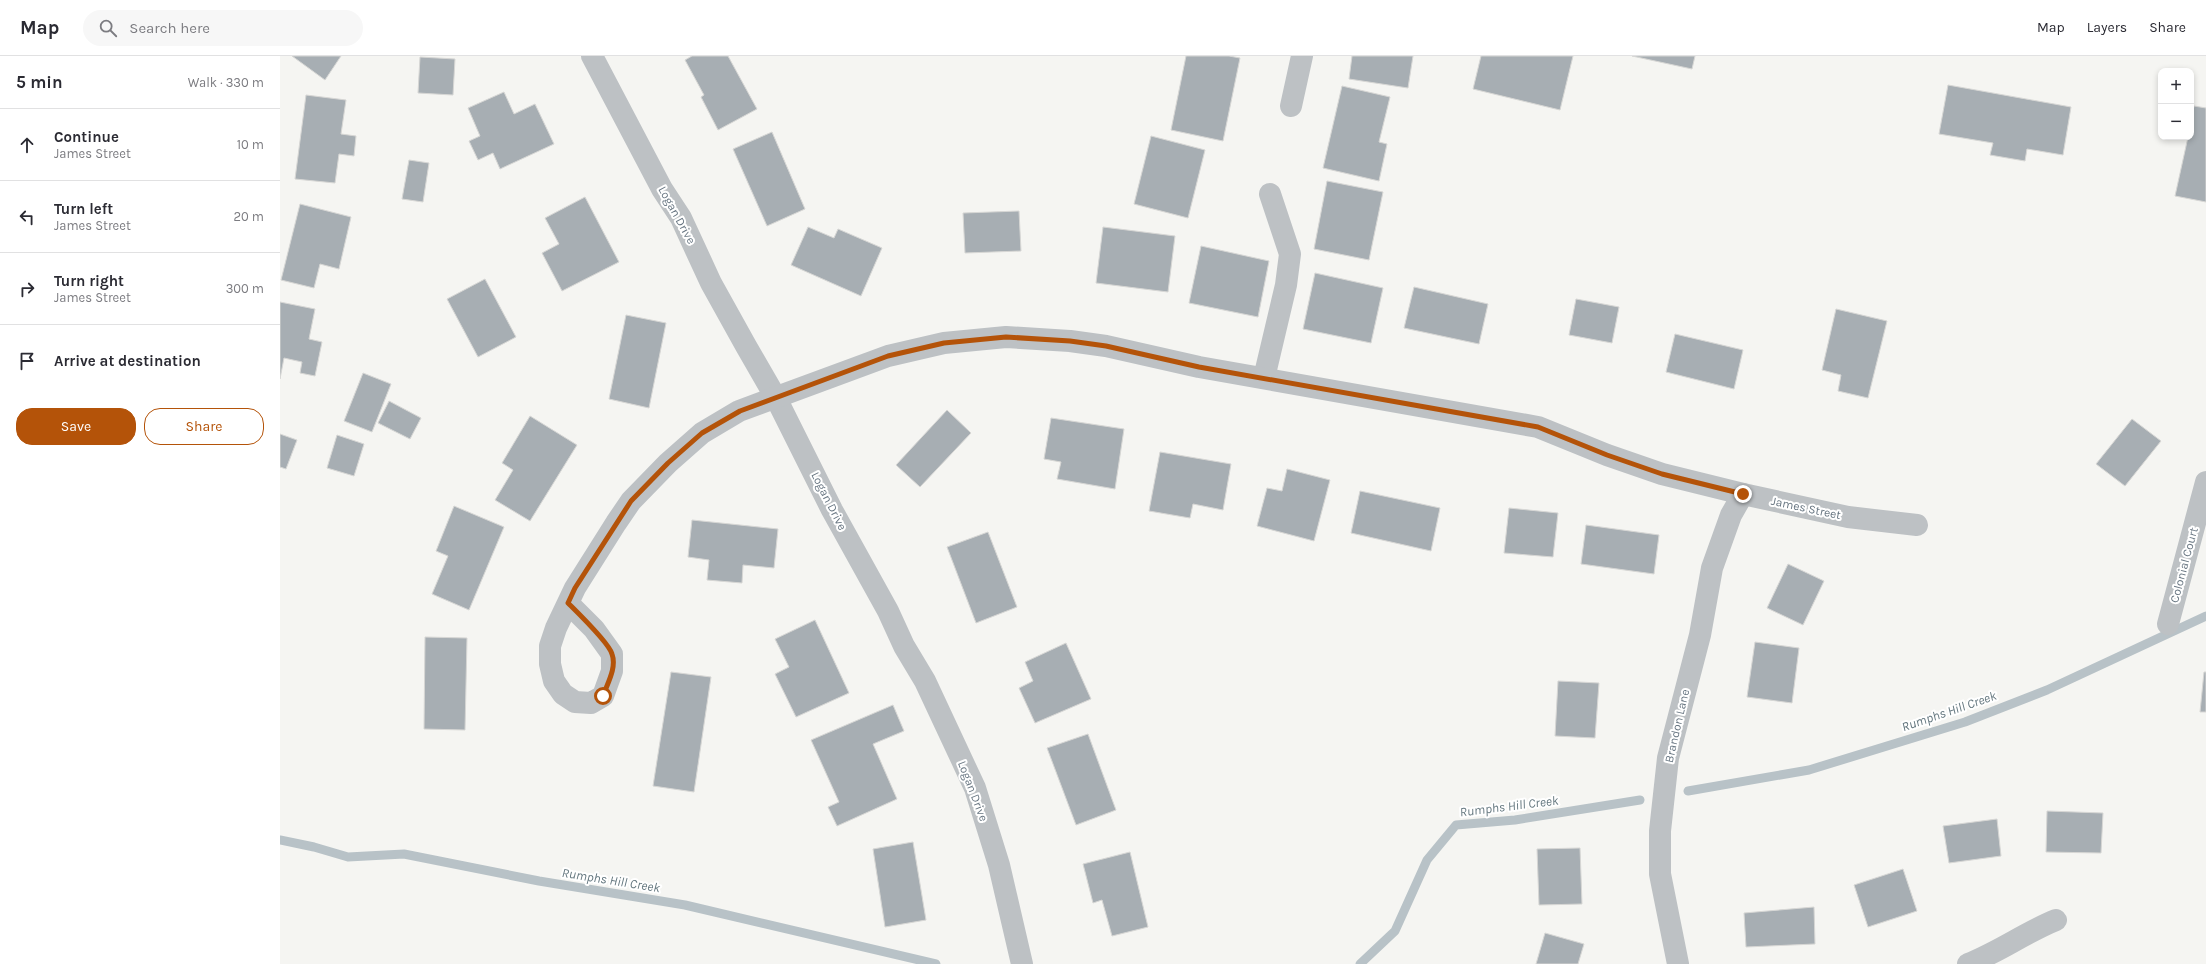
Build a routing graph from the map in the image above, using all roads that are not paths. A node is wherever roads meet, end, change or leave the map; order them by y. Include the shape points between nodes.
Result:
1 (592, 56) edge
2 (1302, 56) edge
3 (1291, 106) dead end
4 (1270, 194) dead end
5 (1264, 378) junction
6 (776, 398) junction
7 (2206, 482) edge
8 (1743, 494) junction
9 (1917, 525) dead end
10 (568, 603) dead end
11 (2168, 624) dead end
12 (2056, 920) dead end
13 (1022, 964) edge
14 (1678, 964) edge
15 (1968, 964) edge

1 - 6 street, Logan Drive
2 - 3 street
4 - 5 street via 1290,254 1286,285
5 - 6 street, James Street via 1199,367 1106,346 1006,337 944,343 888,356
5 - 8 street, James Street via 1538,427 1662,474
6 - 10 street, James Street via 740,411 702,433 668,463 631,501
6 - 13 street, Logan Drive via 904,646 926,681 975,788 999,865
7 - 11 street, Colonial Court
8 - 9 street, James Street via 1848,518
8 - 14 street, Brandon Lane via 1731,515 1712,568 1700,635 1668,758 1660,831 1660,874
12 - 15 street

